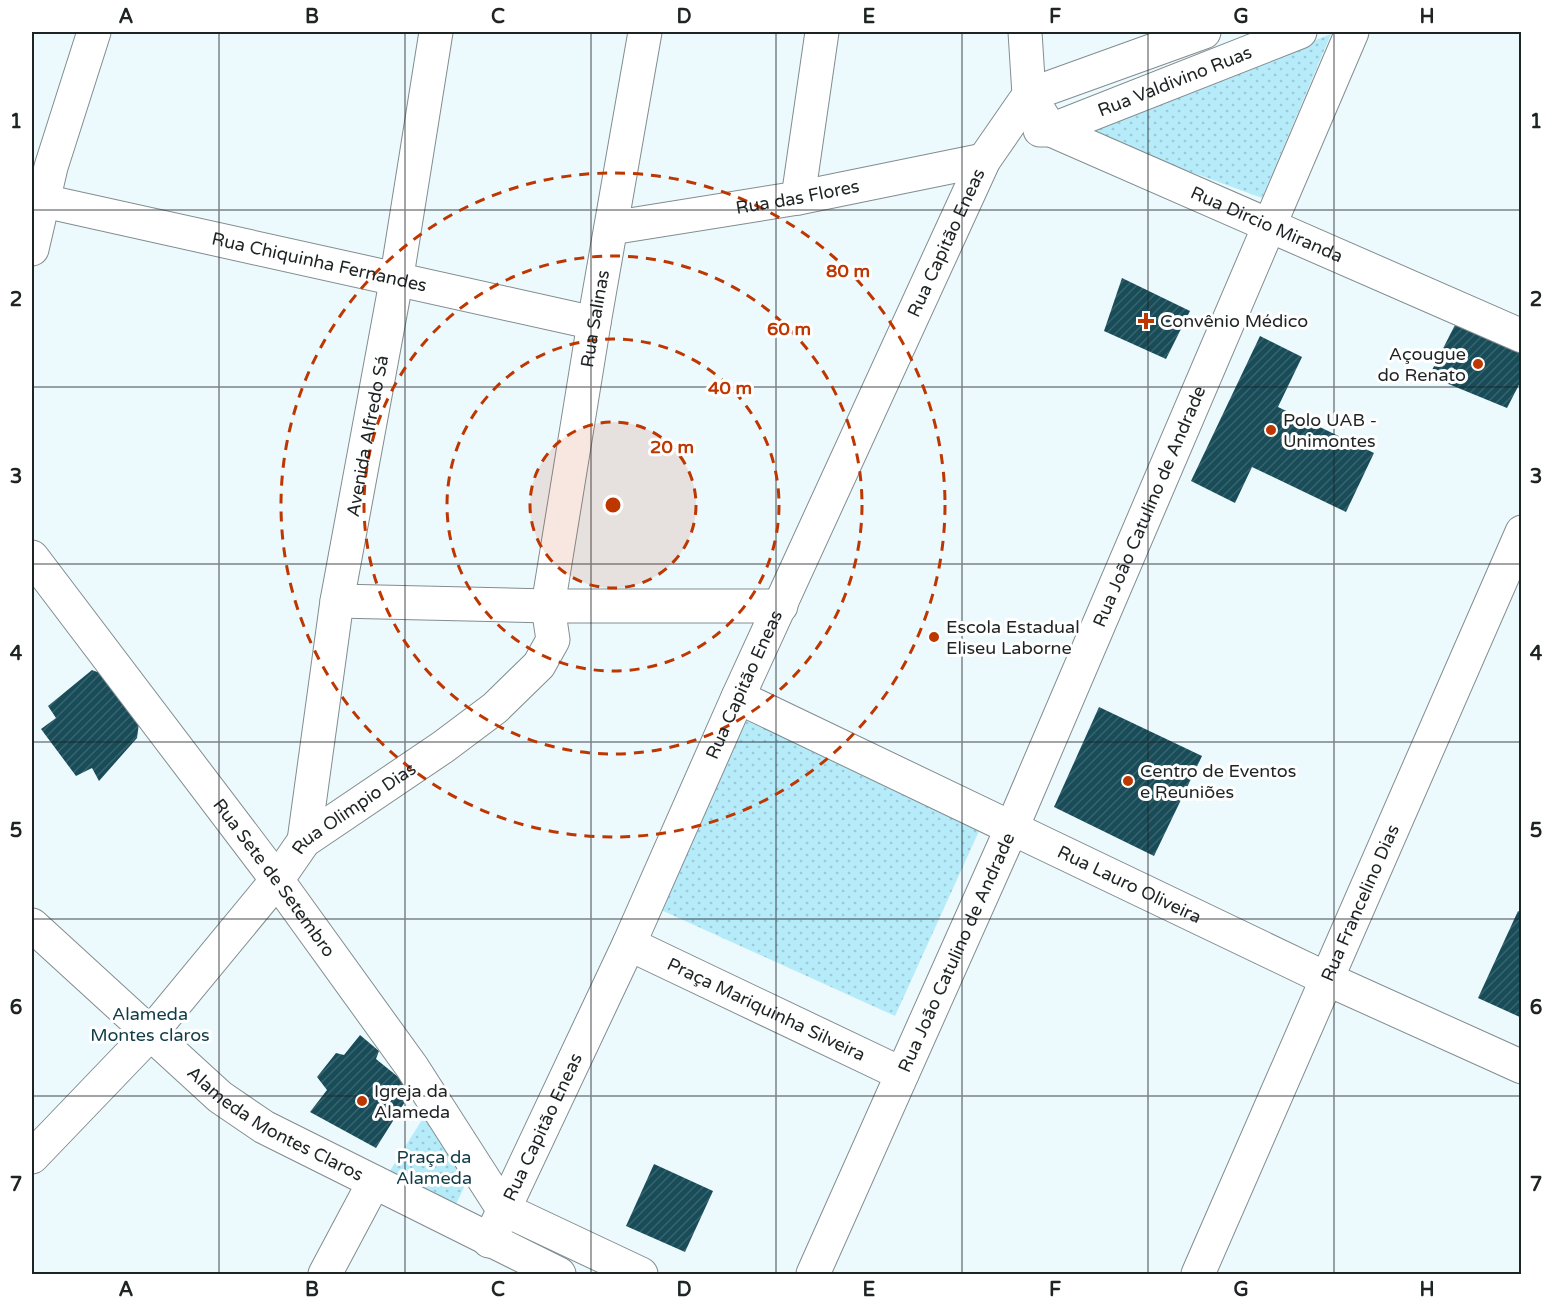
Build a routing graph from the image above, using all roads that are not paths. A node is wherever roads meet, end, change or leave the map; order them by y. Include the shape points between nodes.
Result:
1 (94, 32) edge
2 (436, 32) edge
3 (645, 32) edge
4 (822, 32) edge
5 (1025, 32) edge
6 (1204, 32) edge
7 (1300, 32) edge
8 (1352, 32) edge
9 (1029, 94) junction
10 (1051, 130) junction
11 (1005, 132) junction
12 (984, 160) junction
13 (798, 198) junction
14 (44, 201) junction
15 (1268, 227) junction
16 (611, 228) junction
17 (32, 249) edge
18 (396, 282) junction
19 (594, 323) junction
20 (1521, 336) edge
21 (1521, 532) edge
22 (32, 557) edge
23 (337, 601) junction
24 (548, 606) junction
25 (781, 606) junction
26 (738, 697) junction
27 (1011, 830) junction
28 (304, 841) junction
29 (277, 880) junction
30 (32, 925) edge
31 (630, 944) junction
32 (1327, 979) junction
33 (150, 1034) junction
34 (1521, 1067) edge
35 (902, 1074) junction
36 (32, 1157) edge
37 (374, 1182) junction
38 (503, 1209) junction
39 (489, 1242) junction
40 (326, 1275) edge
41 (559, 1275) edge
42 (641, 1275) edge
43 (813, 1275) edge
44 (1198, 1275) edge

1 - 14 street
2 - 18 street, Avenida Alfredo Sá
3 - 16 street, Rua Salinas
4 - 13 street
5 - 9 street
6 - 9 street, Rua Valdivino Ruas
7 - 10 street, Rua Valdivino Ruas
8 - 15 street, Rua João Catulino de Andrade
9 - 10 street
9 - 11 street, Rua Capitão Eneas
10 - 11 street
10 - 15 street, Rua Dircio Miranda
11 - 12 street, Rua Capitão Eneas
12 - 13 street, Rua das Flores
12 - 25 street, Rua Capitão Eneas
13 - 16 street, Rua das Flores
14 - 17 street
14 - 18 street, Rua Chiquinha Fernandes
15 - 20 street, Rua Dircio Miranda
15 - 27 street, Rua João Catulino de Andrade
16 - 19 street, Rua Salinas
18 - 19 street, Rua Chiquinha Fernandes
18 - 23 street, Avenida Alfredo Sá
19 - 24 street, Rua Salinas
21 - 32 street, Rua Francelino Dias
22 - 29 street, Rua Sete de Setembro
23 - 24 street
23 - 28 street, Avenida Alfredo Sá
24 - 25 street
24 - 28 street, Rua Olimpio Dias via 553,640 548,653 503,701 444,747
25 - 26 street, Rua Capitão Eneas
26 - 27 street, Rua Lauro Oliveira
26 - 31 street, Rua Capitão Eneas
27 - 32 street, Rua Lauro Oliveira
27 - 35 street, Rua João Catulino de Andrade
28 - 29 street, Rua Olimpio Dias
29 - 33 street, Rua Olimpio Dias
29 - 38 street, Rua Sete de Setembro via 430,1092
30 - 33 street, Alameda Montes Claros
31 - 35 street, Praça Mariquinha Silveira
31 - 38 street, Rua Capitão Eneas
32 - 34 street, Rua Lauro Oliveira
32 - 44 street, Rua Francelino Dias
33 - 36 street, Rua Olimpio Dias
33 - 37 street, Alameda Montes Claros via 240,1112
35 - 43 street, Rua João Catulino de Andrade
37 - 39 street, Alameda Montes Claros
37 - 40 street
38 - 39 street, Rua Capitão Eneas
38 - 42 street
39 - 41 street, Alameda Montes Claros

